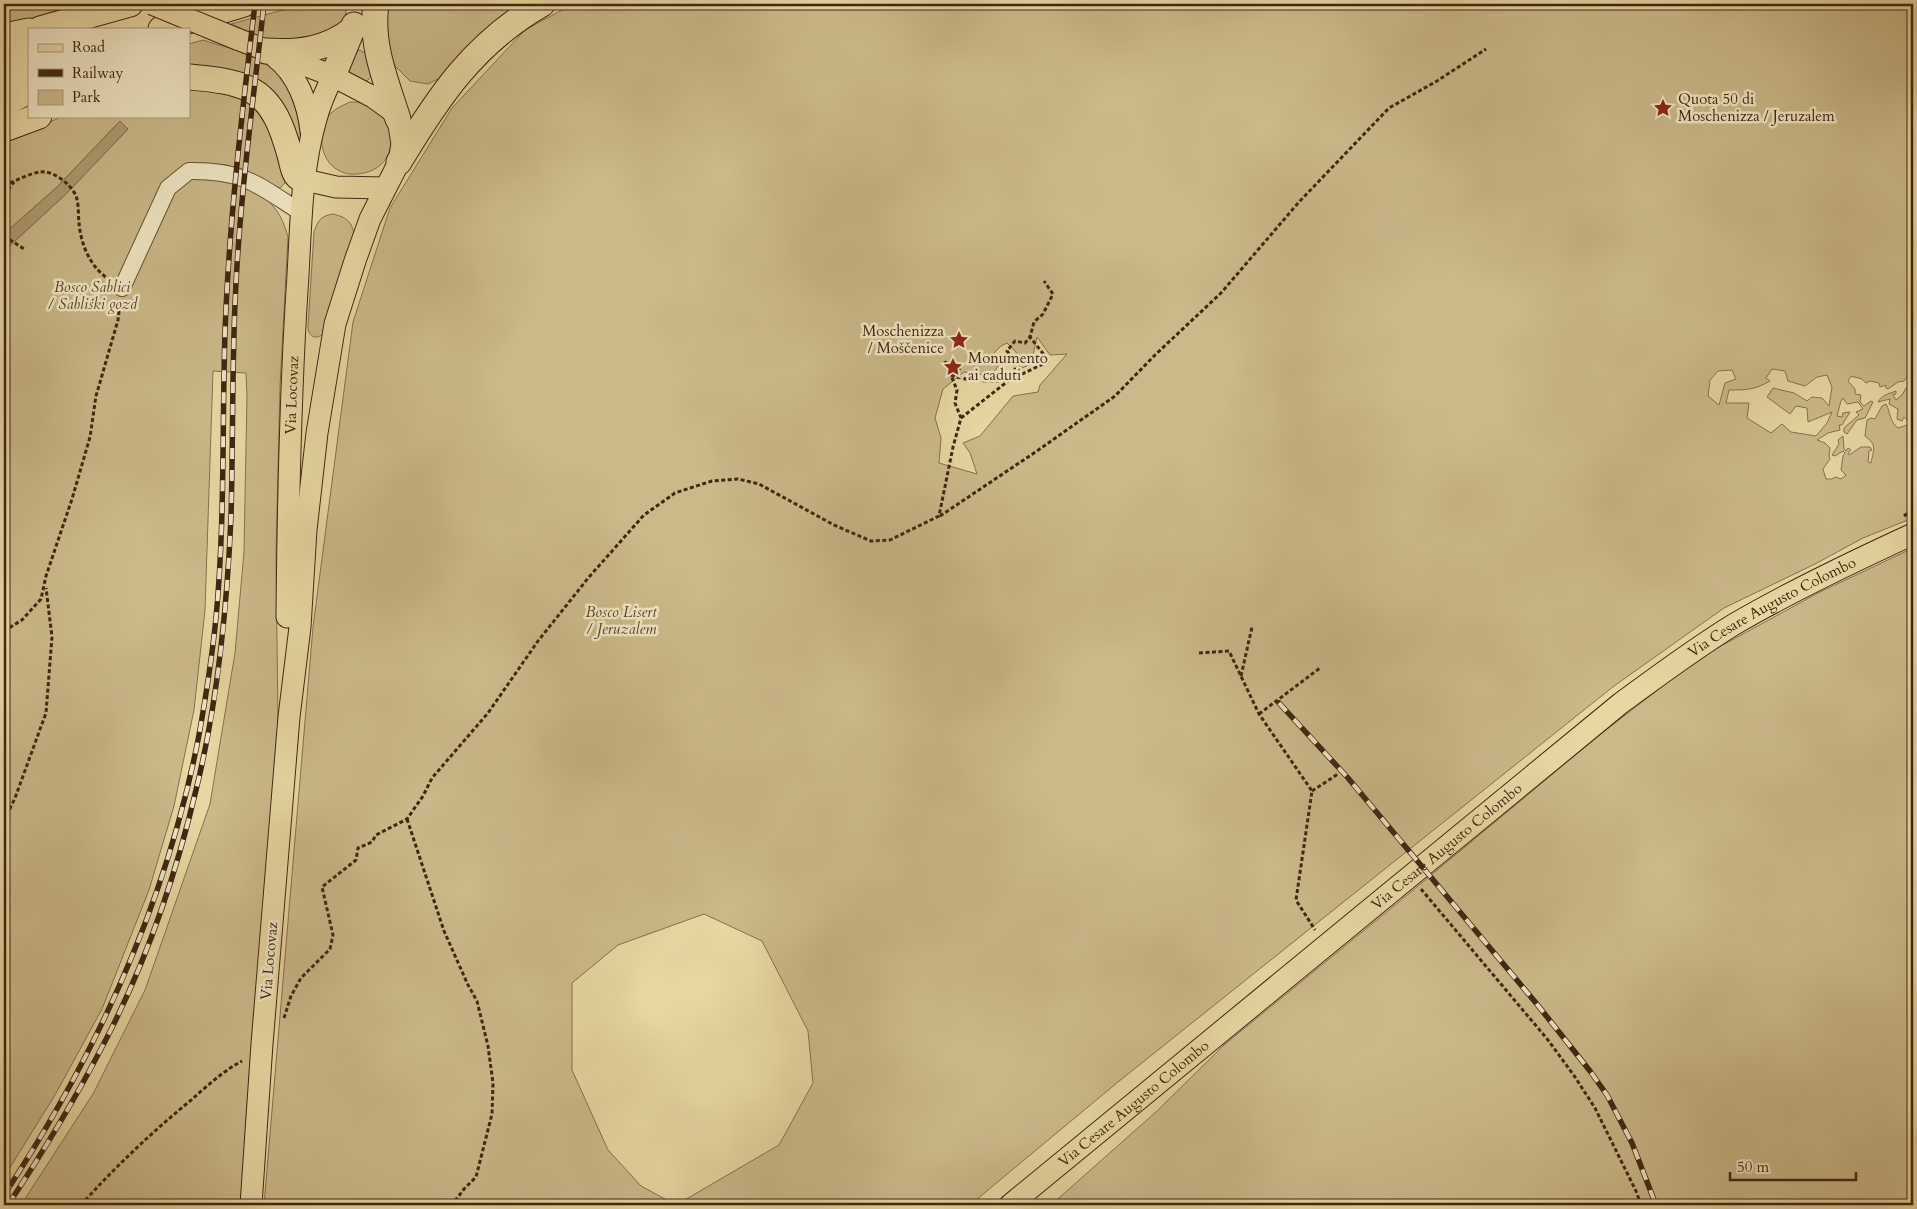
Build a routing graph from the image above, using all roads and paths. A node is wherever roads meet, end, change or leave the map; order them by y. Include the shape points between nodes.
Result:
1 (130, 4) edge
2 (152, 4) edge
3 (244, 4) edge
4 (359, 4) edge
5 (376, 4) edge
6 (542, 4) edge
7 (44, 28) edge
8 (163, 28) edge
9 (353, 28) junction
10 (28, 31) edge
11 (4, 36) edge
12 (1486, 49) dead end
13 (266, 51) junction
14 (28, 53) edge
15 (4, 56) edge
16 (28, 60) edge
17 (4, 65) edge
18 (28, 76) edge
19 (332, 76) junction
20 (190, 78) edge
21 (28, 84) edge
22 (4, 86) edge
23 (28, 92) edge
24 (4, 96) edge
25 (4, 104) edge
26 (34, 118) edge
27 (398, 119) junction
28 (4, 129) edge
29 (311, 139) junction
30 (399, 162) junction
31 (305, 180) junction
32 (15, 182) junction
33 (4, 185) edge
34 (385, 188) junction
35 (4, 196) edge
36 (302, 212) junction
37 (4, 236) edge
38 (24, 249) dead end
39 (1044, 281) dead end
40 (122, 288) junction
41 (1030, 338) junction
42 (952, 359) dead end
43 (944, 362) dead end
44 (951, 374) junction
45 (1016, 377) junction
46 (1008, 381) junction
47 (962, 418) junction
48 (939, 516) junction
49 (1913, 534) edge
50 (45, 585) junction
51 (1252, 627) dead end
52 (4, 631) edge
53 (1198, 653) dead end
54 (1320, 668) dead end
55 (1241, 676) junction
56 (1259, 714) junction
57 (289, 717) junction
58 (1338, 774) dead end
59 (1312, 791) junction
60 (407, 819) junction
61 (4, 821) edge
62 (1409, 875) junction
63 (1325, 945) junction
64 (283, 1022) dead end
65 (261, 1057) junction
66 (81, 1205) edge
67 (251, 1205) edge
68 (452, 1205) edge
69 (1010, 1205) edge
70 (1641, 1205) edge

1 - 7 highway
2 - 13 main road, bridge
3 - 8 highway
4 - 9 highway
5 - 27 highway via 375,43
6 - 30 highway via 524,14 477,53 430,110
9 - 13 highway via 339,39 307,51
9 - 19 highway
10 - 11 highway
12 - 48 path via 1390,108 1299,202 1221,293 1115,396
13 - 19 main road
13 - 29 main road via 284,65 296,82 308,113
14 - 15 highway
16 - 17 highway
18 - 22 highway
19 - 27 main road via 374,97
19 - 29 main road, Via Locovaz via 316,116
20 - 31 highway via 230,82 258,95 275,114 286,138 294,169 298,177
21 - 24 highway
23 - 25 highway
26 - 28 highway
27 - 30 main road, Via Locovaz via 402,144
29 - 31 main road, Via Locovaz
30 - 34 main road, Via Locovaz
31 - 34 main road via 336,187
31 - 36 main road, Via Locovaz
32 - 33 path
32 - 35 path
32 - 40 path via 39,172 53,173 60,178 76,197 86,252 98,271
34 - 57 main road, Via Locovaz via 370,219 335,324 317,433
36 - 40 lane via 256,183 235,174 189,171 168,188
36 - 57 main road, Via Locovaz via 292,368 287,560
37 - 38 path
39 - 41 path via 1053,294 1043,314 1034,322
40 - 50 path via 118,320 96,396 90,437
41 - 45 path via 1025,343 1015,341 1007,350 1014,360
41 - 45 path via 1049,360
42 - 44 path via 961,368
43 - 44 path
44 - 46 path via 964,380
44 - 47 path via 957,390 955,403
45 - 46 path
46 - 47 path
47 - 48 path
48 - 60 path via 890,540 871,541 834,525 759,484 738,479 712,481 675,493 644,514 589,577 538,641 488,713 432,778
49 - 62 main road, Via Cesare Augusto Colombo via 1792,593 1677,662 1568,745
50 - 52 path via 41,599 22,620
50 - 61 path via 52,637 46,713
51 - 55 path
53 - 55 path via 1229,651
54 - 56 path
55 - 56 path
56 - 59 path
57 - 65 main road, Via Locovaz
58 - 59 path
59 - 63 path via 1296,900
60 - 64 path via 358,848 356,860 322,886 333,934 330,949 301,978
60 - 68 path via 444,931 477,1001 493,1083 492,1114 476,1176
62 - 63 main road, Via Cesare Augusto Colombo
62 - 70 path via 1548,1040 1575,1077 1595,1108
63 - 69 main road, Via Cesare Augusto Colombo
65 - 66 path via 250,1056 211,1083 161,1125
65 - 67 main road, Via Locovaz

